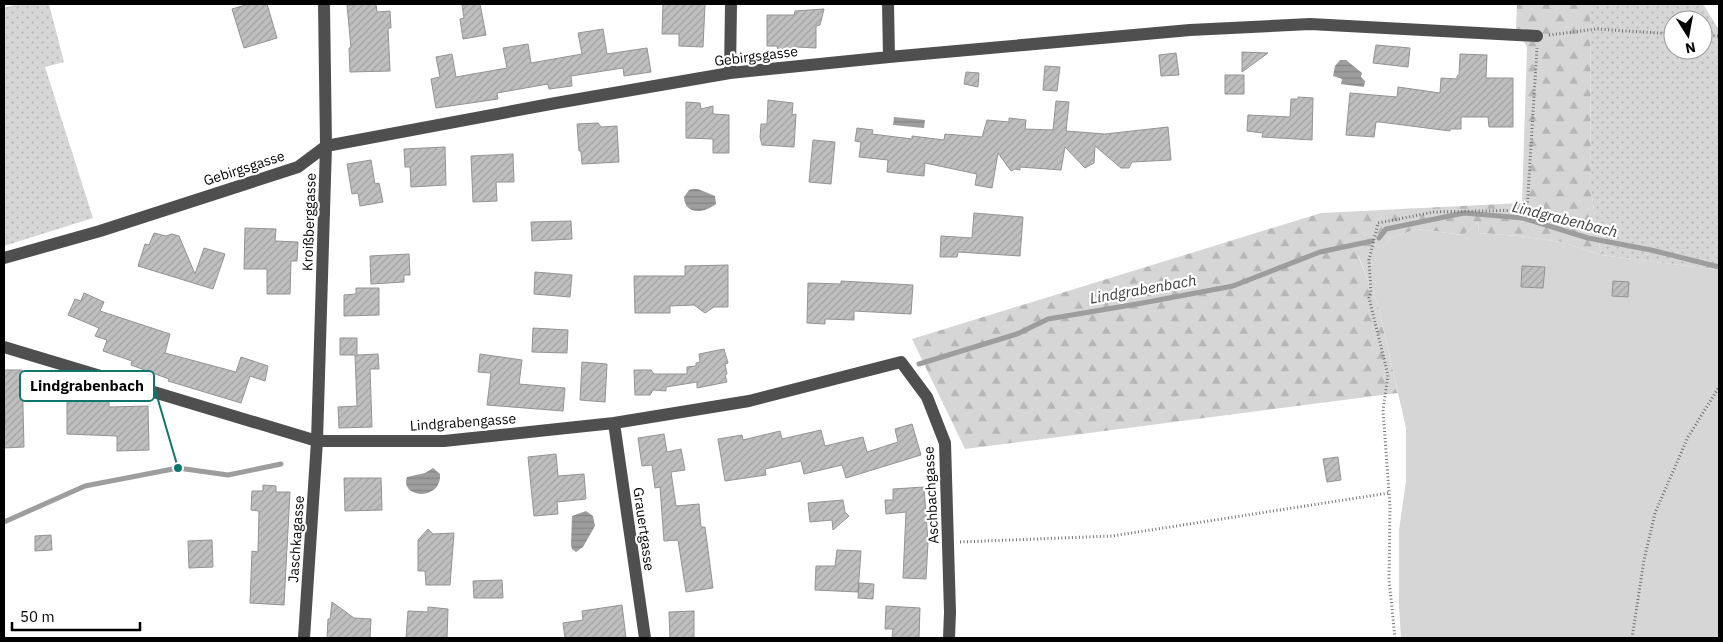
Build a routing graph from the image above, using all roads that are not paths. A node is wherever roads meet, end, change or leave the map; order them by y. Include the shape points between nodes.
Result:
1 (324, 4) edge
2 (731, 4) edge
3 (888, 4) edge
4 (1537, 36) road end
5 (889, 57) junction
6 (730, 73) junction
7 (326, 146) junction
8 (4, 258) edge
9 (4, 347) edge
10 (901, 362) joint
11 (614, 423) junction
12 (317, 442) junction
13 (304, 638) edge
14 (645, 638) edge
15 (949, 638) edge

1 - 7 street, Kroißberggasse
2 - 6 street
3 - 5 street
4 - 5 street, Gebirgsgasse via 1310,24 1190,30
5 - 6 street, Gebirgsgasse
6 - 7 street, Gebirgsgasse
7 - 8 street, Gebirgsgasse via 298,167 100,231
7 - 12 street, Kroißberggasse
9 - 12 street, Lindgrabengasse
10 - 11 street, Lindgrabengasse via 749,401
10 - 15 street, Aschbachgasse via 927,397 945,443
11 - 12 street, Lindgrabengasse via 444,441
11 - 14 street, Grauertgasse
12 - 13 street, Jaschkagasse

